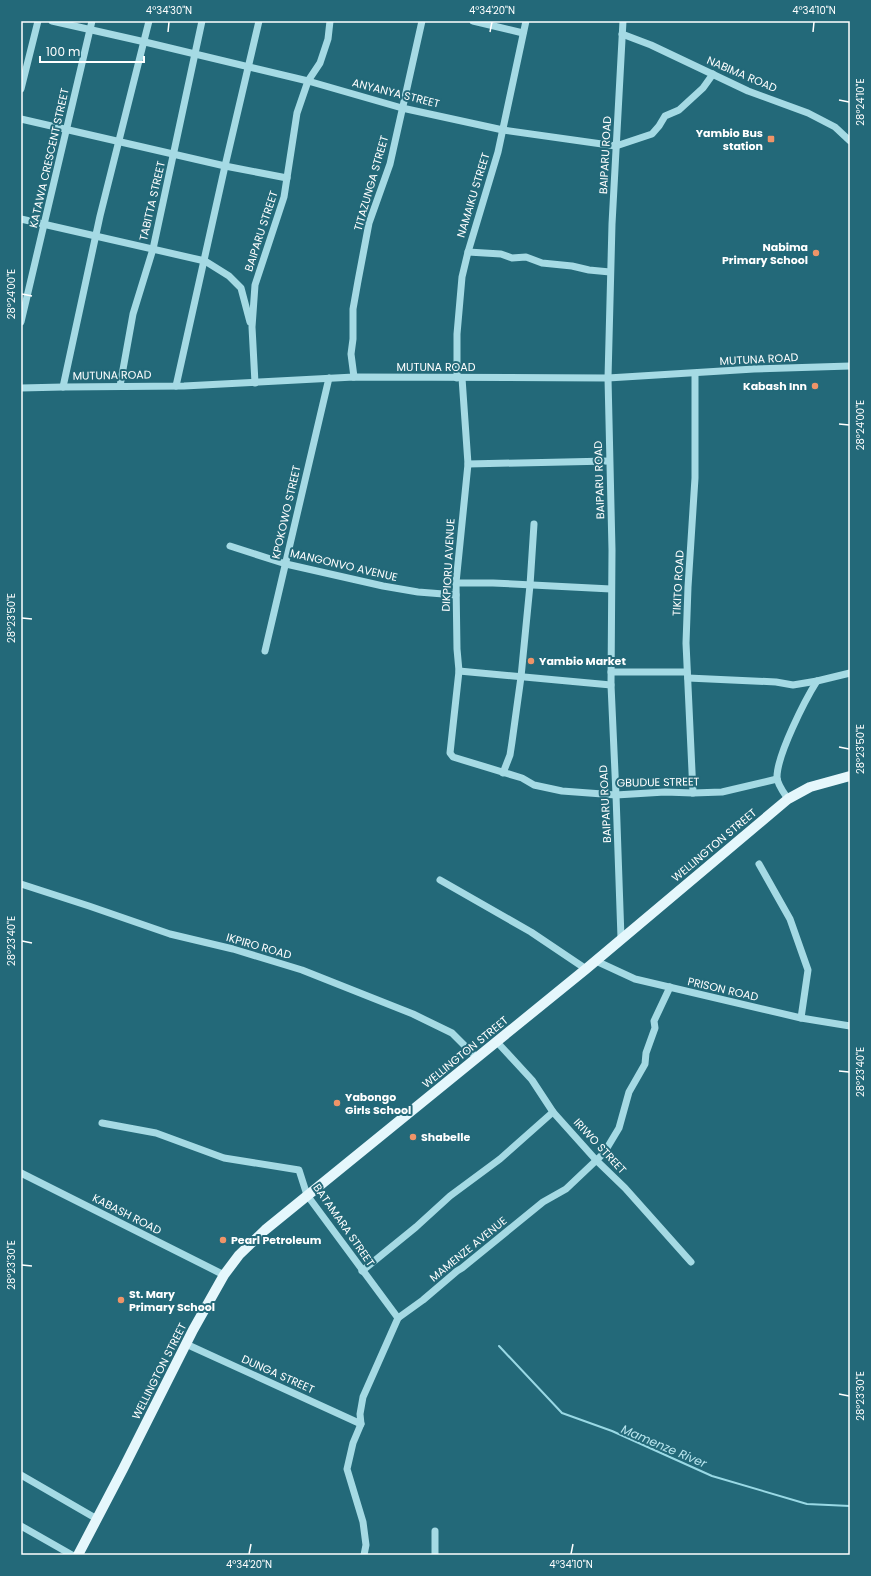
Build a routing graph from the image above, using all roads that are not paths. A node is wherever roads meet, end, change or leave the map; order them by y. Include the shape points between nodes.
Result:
1 (38, 21) edge
2 (52, 21) edge
3 (92, 21) edge
4 (149, 21) edge
5 (202, 21) edge
6 (259, 21) edge
7 (330, 21) edge
8 (422, 21) edge
9 (473, 21) edge
10 (526, 21) edge
11 (623, 21) edge
12 (90, 30) junction
13 (524, 33) junction
14 (622, 34) junction
15 (145, 42) junction
16 (195, 54) junction
17 (248, 67) junction
18 (713, 74) junction
19 (308, 81) junction
20 (21, 89) edge
21 (402, 108) junction
22 (21, 119) edge
23 (67, 129) junction
24 (503, 130) junction
25 (120, 141) junction
26 (850, 142) edge
27 (616, 146) junction
28 (174, 154) junction
29 (225, 166) junction
30 (287, 178) junction
31 (21, 219) edge
32 (45, 224) junction
33 (96, 236) junction
34 (153, 248) junction
35 (468, 252) junction
36 (205, 260) junction
37 (610, 272) junction
38 (21, 322) edge
39 (252, 327) junction
40 (850, 366) edge
41 (695, 374) junction
42 (354, 377) junction
43 (329, 378) junction
44 (460, 378) junction
45 (608, 378) junction
46 (255, 382) junction
47 (63, 386) junction
48 (120, 386) junction
49 (176, 386) junction
50 (21, 388) edge
51 (609, 461) junction
52 (468, 464) junction
53 (534, 524) dead end
54 (230, 546) dead end
55 (286, 564) junction
56 (456, 583) junction
57 (530, 585) junction
58 (611, 589) junction
59 (456, 595) junction
60 (266, 651) dead end
61 (459, 671) junction
62 (611, 672) junction
63 (850, 673) edge
64 (688, 675) junction
65 (521, 677) junction
66 (817, 681) junction
67 (611, 685) junction
68 (450, 753) joint
69 (503, 773) junction
70 (850, 776) edge
71 (777, 779) junction
72 (693, 793) junction
73 (616, 795) junction
74 (788, 799) junction
75 (759, 864) dead end
76 (440, 880) dead end
77 (21, 884) edge
78 (621, 938) junction
79 (596, 961) junction
80 (586, 969) junction
81 (670, 988) junction
82 (802, 1018) junction
83 (850, 1026) edge
84 (497, 1042) junction
85 (478, 1058) junction
86 (553, 1112) junction
87 (102, 1123) dead end
88 (596, 1160) junction
89 (21, 1173) edge
90 (307, 1195) junction
91 (691, 1262) dead end
92 (362, 1270) junction
93 (224, 1275) junction
94 (398, 1318) junction
95 (186, 1344) junction
96 (361, 1424) junction
97 (21, 1475) edge
98 (97, 1519) junction
99 (21, 1526) edge
100 (435, 1531) dead end
101 (72, 1555) edge
102 (78, 1555) edge
103 (364, 1555) edge
104 (435, 1555) edge

1 - 20 street
2 - 12 street, ANYANYA STREET
3 - 12 street, KATAWA CRESCENT STREET
4 - 15 street
5 - 16 street, TABITTA STREET
6 - 17 street
7 - 19 street, BAIPARU STREET via 328,39 320,64
8 - 21 street, TITAZUNGA STREET
9 - 13 street
10 - 13 street, NAMAIKU STREET
11 - 14 street, BAIPARU ROAD
12 - 15 street, ANYANYA STREET
12 - 23 street, KATAWA CRESCENT STREET
13 - 24 street, NAMAIKU STREET
14 - 18 street, NABIMA ROAD
14 - 27 street, BAIPARU ROAD
15 - 16 street, ANYANYA STREET
15 - 25 street
16 - 17 street, ANYANYA STREET
16 - 28 street, TABITTA STREET
17 - 19 street, ANYANYA STREET
17 - 29 street
18 - 26 street, NABIMA ROAD via 748,91 808,113 835,127
18 - 27 street, ANYANYA STREET via 703,88 679,110 665,116 652,134
19 - 21 street, ANYANYA STREET
19 - 30 street, BAIPARU STREET via 297,113
21 - 24 street, ANYANYA STREET
21 - 42 street, TITAZUNGA STREET via 390,164 369,223 358,281 351,354
22 - 23 street
23 - 25 street
23 - 32 street, KATAWA CRESCENT STREET
24 - 27 street, ANYANYA STREET
24 - 35 street, NAMAIKU STREET
25 - 28 street
25 - 33 street
27 - 37 street, BAIPARU ROAD
28 - 29 street
28 - 34 street, TABITTA STREET
29 - 30 street
29 - 36 street
30 - 39 street, BAIPARU STREET via 284,197 255,285
31 - 32 street
32 - 33 street
32 - 38 street, KATAWA CRESCENT STREET
33 - 34 street
33 - 47 street
34 - 36 street
34 - 48 street, TABITTA STREET via 133,314
35 - 37 street via 501,254 542,263
35 - 44 street, NAMAIKU STREET via 462,277 458,327
36 - 39 street via 229,276 241,288
36 - 49 street
37 - 45 street, BAIPARU ROAD
39 - 46 street, BAIPARU STREET
40 - 41 street, MUTUNA ROAD
41 - 45 street, MUTUNA ROAD
41 - 64 street, TIKITO ROAD via 695,478 688,587
42 - 43 street, MUTUNA ROAD
42 - 44 street, MUTUNA ROAD
43 - 46 street, MUTUNA ROAD
43 - 55 street, KPOKOWO STREET
44 - 45 street, MUTUNA ROAD
44 - 52 street, DIKPIORU AVENUE
45 - 51 street, BAIPARU ROAD
46 - 49 street, MUTUNA ROAD
47 - 48 street, MUTUNA ROAD
47 - 50 street, MUTUNA ROAD
48 - 49 street, MUTUNA ROAD
51 - 52 street
51 - 58 street, BAIPARU ROAD
52 - 56 street, DIKPIORU AVENUE
53 - 57 street
54 - 55 street, MANGONVO AVENUE
55 - 59 street, MANGONVO AVENUE via 384,586
55 - 60 street, KPOKOWO STREET
56 - 57 street
56 - 59 street, DIKPIORU AVENUE
57 - 58 street
57 - 65 street
58 - 62 street, BAIPARU ROAD
59 - 61 street, DIKPIORU AVENUE
61 - 65 street
61 - 68 street, DIKPIORU AVENUE
62 - 64 street
62 - 67 street, BAIPARU ROAD
63 - 66 street
64 - 66 street via 793,685
64 - 72 street, TIKITO ROAD
65 - 67 street
65 - 69 street via 510,755
66 - 71 street via 782,754
67 - 73 street, BAIPARU ROAD
68 - 69 street, GBUDUE STREET via 454,757
69 - 73 street, GBUDUE STREET via 522,778 534,785 562,791
70 - 74 main road, WELLINGTON STREET via 810,787
71 - 72 street, GBUDUE STREET via 722,792
71 - 74 street
72 - 73 street, GBUDUE STREET
73 - 78 street, BAIPARU ROAD
74 - 78 main road, WELLINGTON STREET
75 - 82 street via 790,919 808,970
76 - 80 street via 531,932
77 - 85 street, IKPIRO ROAD via 170,934 233,949 302,970 452,1033
78 - 79 main road, WELLINGTON STREET
79 - 80 main road, WELLINGTON STREET
79 - 81 street, PRISON ROAD via 635,979
80 - 84 main road, WELLINGTON STREET
81 - 82 street, PRISON ROAD
81 - 88 street, MAMENZE AVENUE via 654,1021 655,1028 645,1064 629,1092 619,1128 604,1153
82 - 83 street, PRISON ROAD
84 - 85 main road, WELLINGTON STREET
84 - 86 street, IRIWO STREET via 532,1080
85 - 90 main road, WELLINGTON STREET
86 - 88 street, IRIWO STREET
86 - 92 street via 500,1159 450,1196
87 - 90 street, BATAMARA STREET via 156,1133 224,1158 298,1170
88 - 91 street, IRIWO STREET via 625,1188
88 - 94 street, MAMENZE AVENUE via 566,1189 543,1202
89 - 93 street, KABASH ROAD
90 - 92 street, BATAMARA STREET
90 - 93 main road, WELLINGTON STREET via 238,1255
92 - 94 street, BATAMARA STREET
93 - 95 main road, WELLINGTON STREET
94 - 96 street via 363,1397
95 - 96 street, DUNGA STREET
95 - 98 main road, WELLINGTON STREET
96 - 103 street via 347,1469 363,1522 366,1545
97 - 98 street
98 - 102 main road, WELLINGTON STREET
99 - 101 street
100 - 104 street

